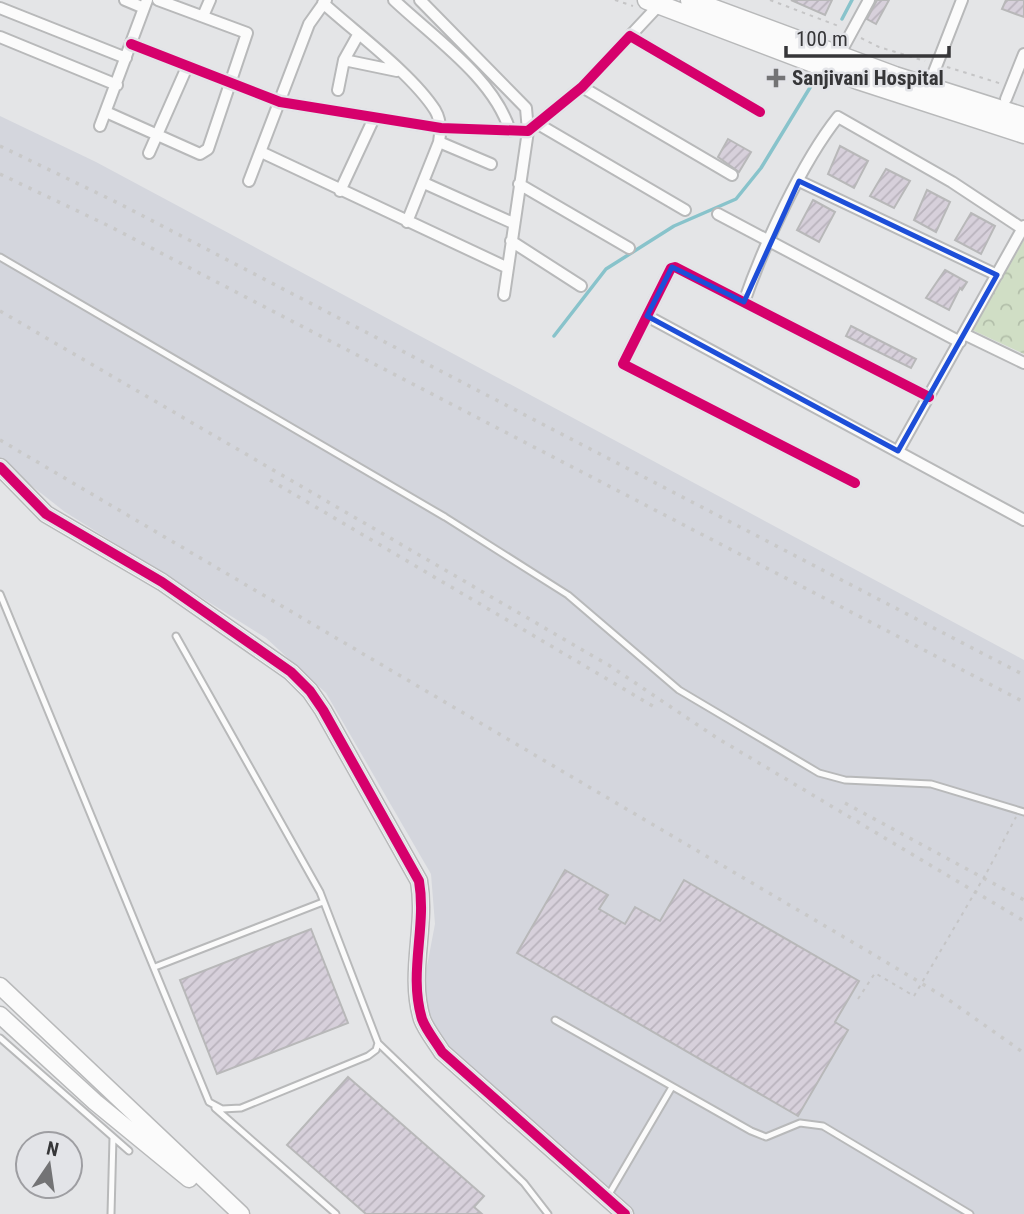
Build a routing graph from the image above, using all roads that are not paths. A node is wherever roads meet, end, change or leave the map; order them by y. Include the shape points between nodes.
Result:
1 (125, 0) edge
2 (158, 0) edge
3 (210, 0) edge
4 (394, 0) edge
5 (690, 0) edge
6 (715, 0) edge
7 (869, 0) edge
8 (962, 0) edge
9 (324, 1) edge
10 (654, 2) edge
11 (145, 4) edge
12 (412, 4) edge
13 (0, 8) edge
14 (203, 16) junction
15 (358, 35) junction
16 (629, 36) junction
17 (0, 37) edge
18 (848, 39) junction
19 (131, 44) junction
20 (1024, 54) edge
21 (126, 58) junction
22 (344, 60) junction
23 (187, 67) junction
24 (399, 71) junction
25 (935, 71) junction
26 (230, 82) junction
27 (117, 85) junction
28 (582, 87) junction
29 (338, 90) dead end
30 (1014, 97) edge
31 (280, 102) junction
32 (106, 111) junction
33 (760, 112) dead end
34 (1024, 117) edge
35 (374, 118) junction
36 (100, 126) dead end
37 (441, 128) junction
38 (523, 129) junction
39 (1024, 134) edge
40 (158, 135) junction
41 (439, 142) junction
42 (261, 152) junction
43 (149, 153) dead end
44 (491, 164) dead end
45 (732, 175) dead end
46 (249, 181) dead end
47 (799, 181) junction
48 (424, 183) junction
49 (519, 184) junction
50 (340, 191) junction
51 (685, 210) dead end
52 (718, 214) dead end
53 (407, 222) junction
54 (510, 222) junction
55 (1023, 228) edge
56 (769, 240) junction
57 (511, 241) junction
58 (629, 248) dead end
59 (0, 257) edge
60 (503, 266) junction
61 (997, 275) junction
62 (581, 286) dead end
63 (504, 295) dead end
64 (744, 302) junction
65 (647, 316) junction
66 (962, 338) junction
67 (1024, 363) edge
68 (929, 397) junction
69 (898, 452) junction
70 (0, 467) edge
71 (855, 483) dead end
72 (1024, 520) edge
73 (0, 594) edge
74 (176, 636) dead end
75 (1021, 811) edge
76 (323, 902) junction
77 (155, 967) junction
78 (0, 986) edge
79 (0, 1015) edge
80 (555, 1020) dead end
81 (0, 1038) edge
82 (378, 1042) junction
83 (673, 1087) junction
84 (213, 1106) junction
85 (113, 1137) junction
86 (129, 1151) dead end
87 (608, 1196) junction
88 (111, 1214) edge
89 (227, 1214) edge
90 (241, 1214) edge
91 (337, 1214) edge
92 (548, 1214) edge
93 (625, 1214) edge
94 (970, 1214) edge

1 - 11 street
2 - 14 street
3 - 14 street
4 - 12 street
5 - 34 main road via 895,76
6 - 18 main road
7 - 18 street
8 - 25 street
9 - 15 street
9 - 31 street via 309,24
10 - 16 street
10 - 39 main road via 858,80
11 - 19 street
12 - 38 street
12 - 38 street via 515,93 526,108
13 - 21 street
14 - 26 street via 247,33
15 - 22 street
15 - 24 street
16 - 28 street
16 - 33 street
17 - 27 street
18 - 25 main road
19 - 21 street
19 - 23 street
20 - 30 street
21 - 27 street
22 - 24 street
22 - 29 street
23 - 26 street
23 - 40 street
24 - 37 street via 437,112
25 - 30 main road
26 - 31 street
26 - 40 street via 204,154
27 - 32 street
28 - 38 street
28 - 45 street
31 - 35 street
31 - 42 street
32 - 36 street
32 - 40 street
35 - 37 street
35 - 50 street
37 - 38 street
37 - 41 street
38 - 49 street
38 - 51 street
40 - 43 street
41 - 44 street
41 - 48 street
42 - 46 street
42 - 50 street
47 - 55 street via 840,117
47 - 56 street
47 - 61 street
48 - 53 street
48 - 54 street
49 - 54 street
49 - 58 street
50 - 53 street
52 - 56 street
53 - 60 street
54 - 57 street
55 - 61 street
56 - 64 street
56 - 66 street
57 - 60 street
57 - 62 street
59 - 75 lane via 445,517 568,595 680,690 819,773 845,780 931,784
60 - 63 street
61 - 66 street
64 - 65 street via 672,267
64 - 68 street
65 - 69 street
65 - 71 street via 623,364
66 - 67 street
66 - 68 street
68 - 69 street
69 - 72 street
70 - 87 street via 46,514 162,582 257,646 310,691 419,881 423,904 415,984 423,1020 442,1052
73 - 77 lane
74 - 76 lane
76 - 77 lane
76 - 82 lane
77 - 84 lane
78 - 90 street
79 - 89 street
80 - 83 lane
81 - 85 lane
82 - 84 lane via 368,1056 240,1108
82 - 92 lane via 524,1183
83 - 87 lane
83 - 94 lane via 766,1137 800,1123 823,1126
84 - 91 lane
85 - 86 lane
85 - 88 lane
87 - 93 street

